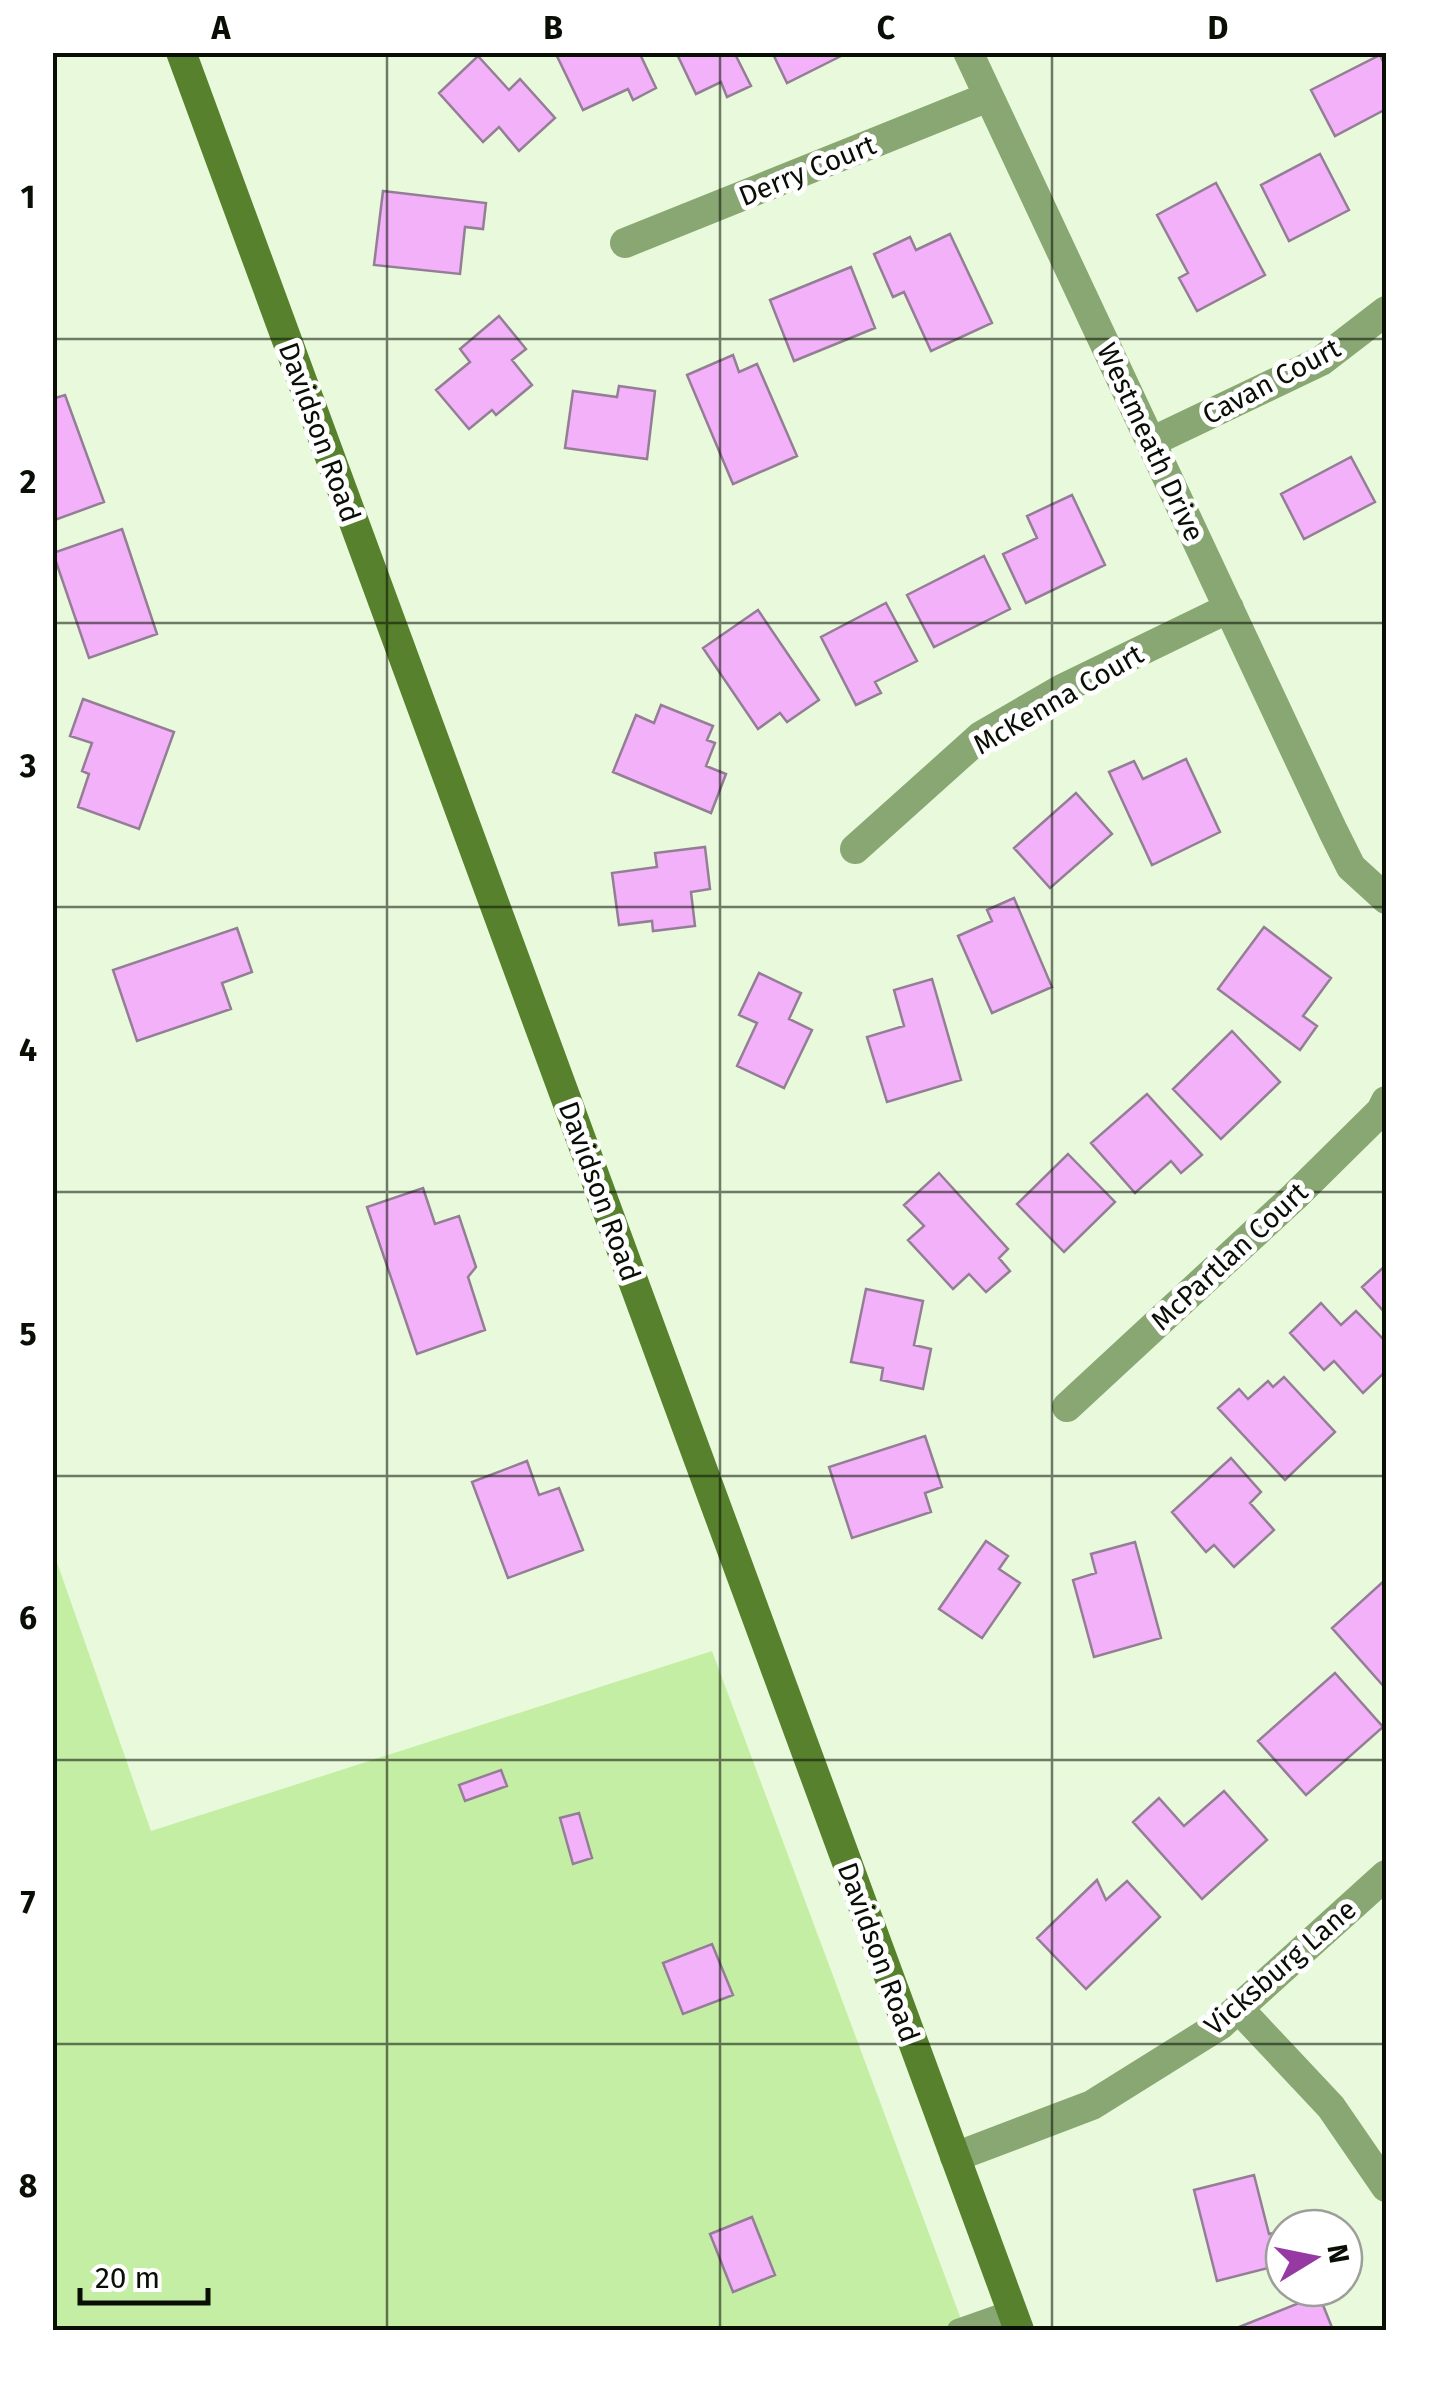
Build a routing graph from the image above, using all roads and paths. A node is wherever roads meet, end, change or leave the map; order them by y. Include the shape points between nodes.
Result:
1 (181, 52) edge
2 (968, 52) edge
3 (988, 97) junction
4 (626, 243) dead end
5 (1386, 311) edge
6 (1151, 442) junction
7 (1229, 608) junction
8 (855, 849) dead end
9 (1386, 900) edge
10 (1386, 1101) edge
11 (1067, 1407) dead end
12 (1386, 1875) edge
13 (1238, 2008) junction
14 (955, 2158) junction
15 (1386, 2188) edge
16 (1015, 2321) edge
17 (958, 2330) edge

1 - 14 main road, Davidson Road
2 - 3 street, Westmeath Drive
3 - 4 street, Derry Court
3 - 6 street, Westmeath Drive
5 - 6 street, Cavan Court via 1321,361
6 - 7 street, Westmeath Drive
7 - 8 street, McKenna Court via 981,736
7 - 9 street, Westmeath Drive via 1351,867
10 - 11 street, McPartlan Court
12 - 13 street, Vicksburg Lane
13 - 14 street, Vicksburg Lane via 1092,2105
13 - 15 street via 1331,2107
14 - 16 main road, Davidson Road
16 - 17 lane

